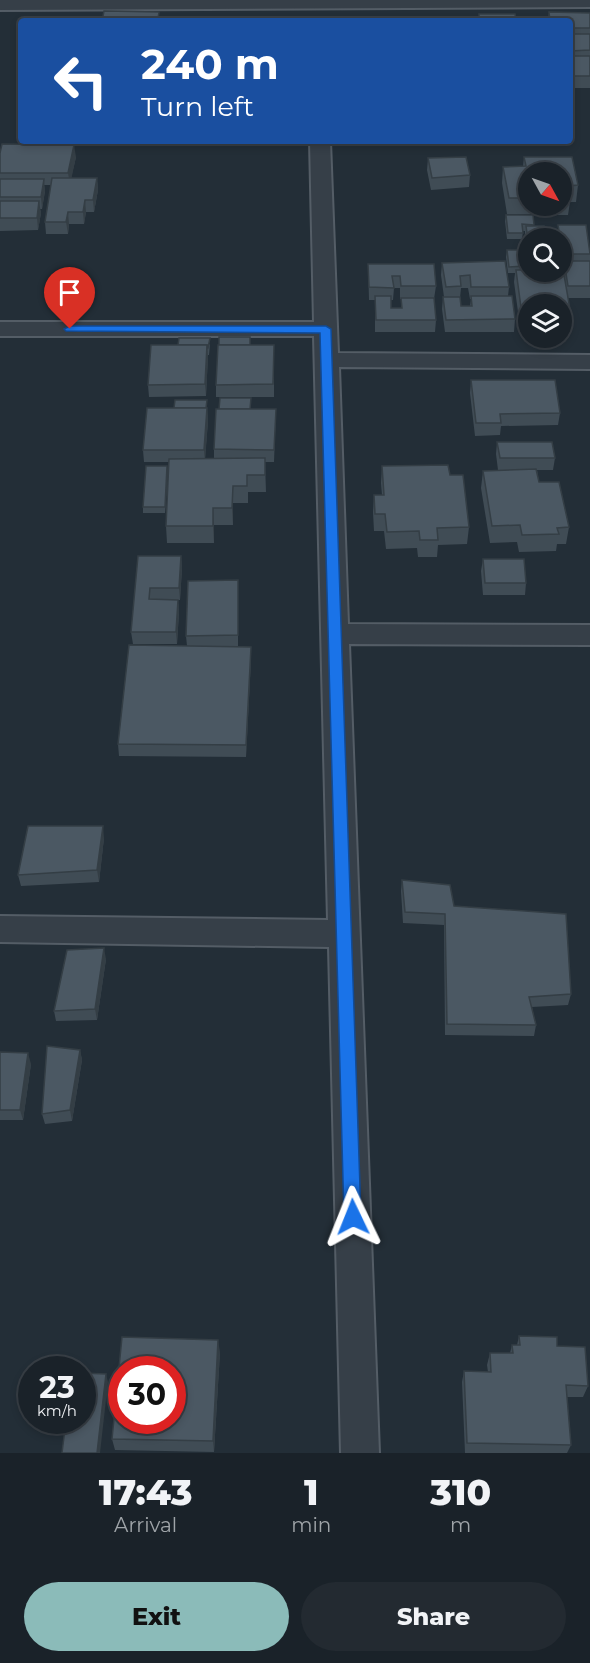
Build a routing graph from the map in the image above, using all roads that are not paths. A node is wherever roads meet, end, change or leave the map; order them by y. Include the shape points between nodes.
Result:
1 (536, 1) edge
2 (155, 2) edge
3 (590, 2) edge
4 (21, 3) edge
5 (0, 5) edge
6 (315, 8) edge
7 (320, 144) edge
8 (0, 329) edge
9 (326, 329) junction
10 (326, 360) junction
11 (590, 362) edge
12 (335, 634) junction
13 (590, 635) edge
14 (0, 929) edge
15 (345, 934) junction
16 (360, 1453) edge

1 - 3 street
1 - 6 street
2 - 4 street
2 - 6 street
4 - 5 street
7 - 9 street
8 - 9 street
9 - 10 street
10 - 11 street
10 - 12 street
12 - 13 street
12 - 15 street
14 - 15 street
15 - 16 street

